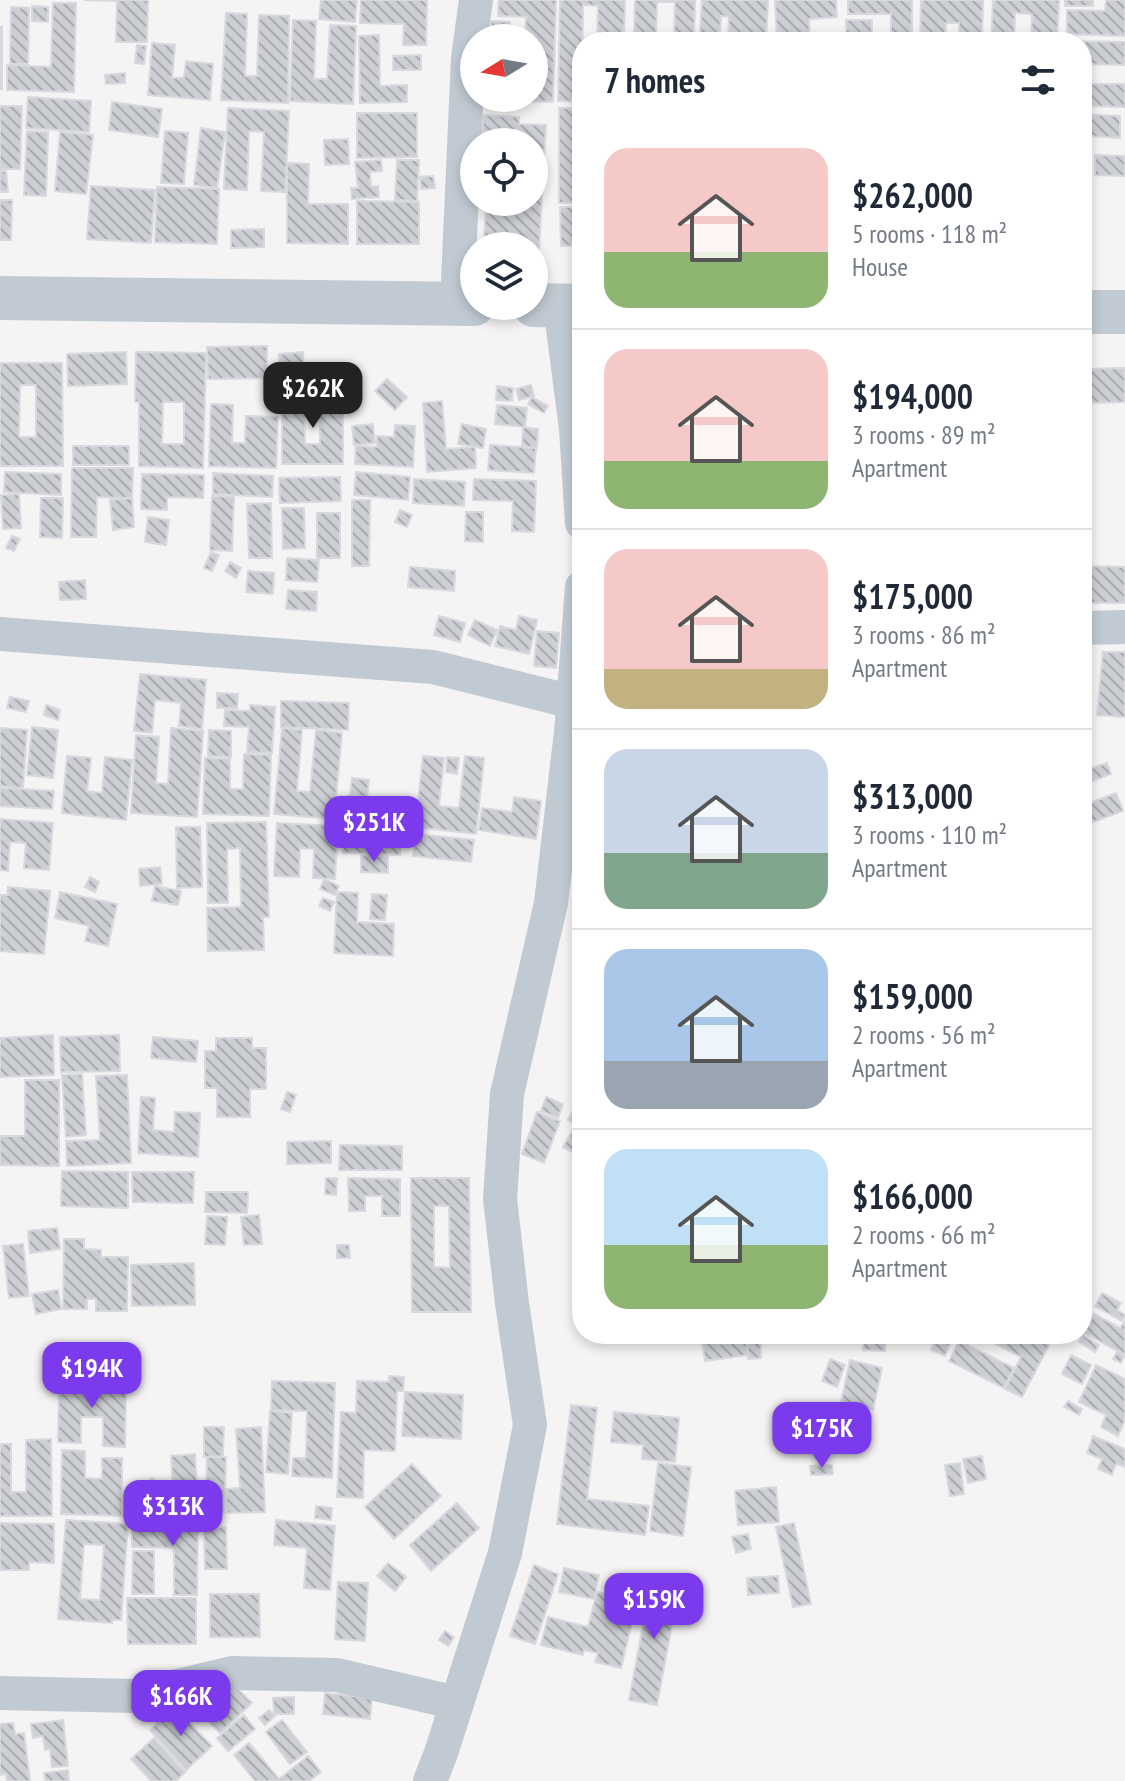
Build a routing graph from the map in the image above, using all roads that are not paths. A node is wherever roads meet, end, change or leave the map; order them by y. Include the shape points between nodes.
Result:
1 (476, 0) edge
2 (467, 232) edge
3 (0, 298) edge
4 (460, 304) edge
5 (559, 305) edge
6 (1092, 312) edge
7 (1125, 312) edge
8 (572, 400) edge
9 (1125, 627) edge
10 (1092, 628) edge
11 (0, 634) edge
12 (572, 702) edge
13 (572, 740) edge
14 (569, 856) edge
15 (0, 1693) edge
16 (457, 1703) junction
17 (430, 1781) edge

1 - 2 street via 468,58
3 - 4 street
5 - 8 street
6 - 7 street
9 - 10 street
11 - 12 street via 433,667
13 - 14 street
14 - 16 street via 551,903 507,1094 500,1199 530,1425 505,1553
15 - 16 street via 135,1696 232,1673 337,1675
16 - 17 street

